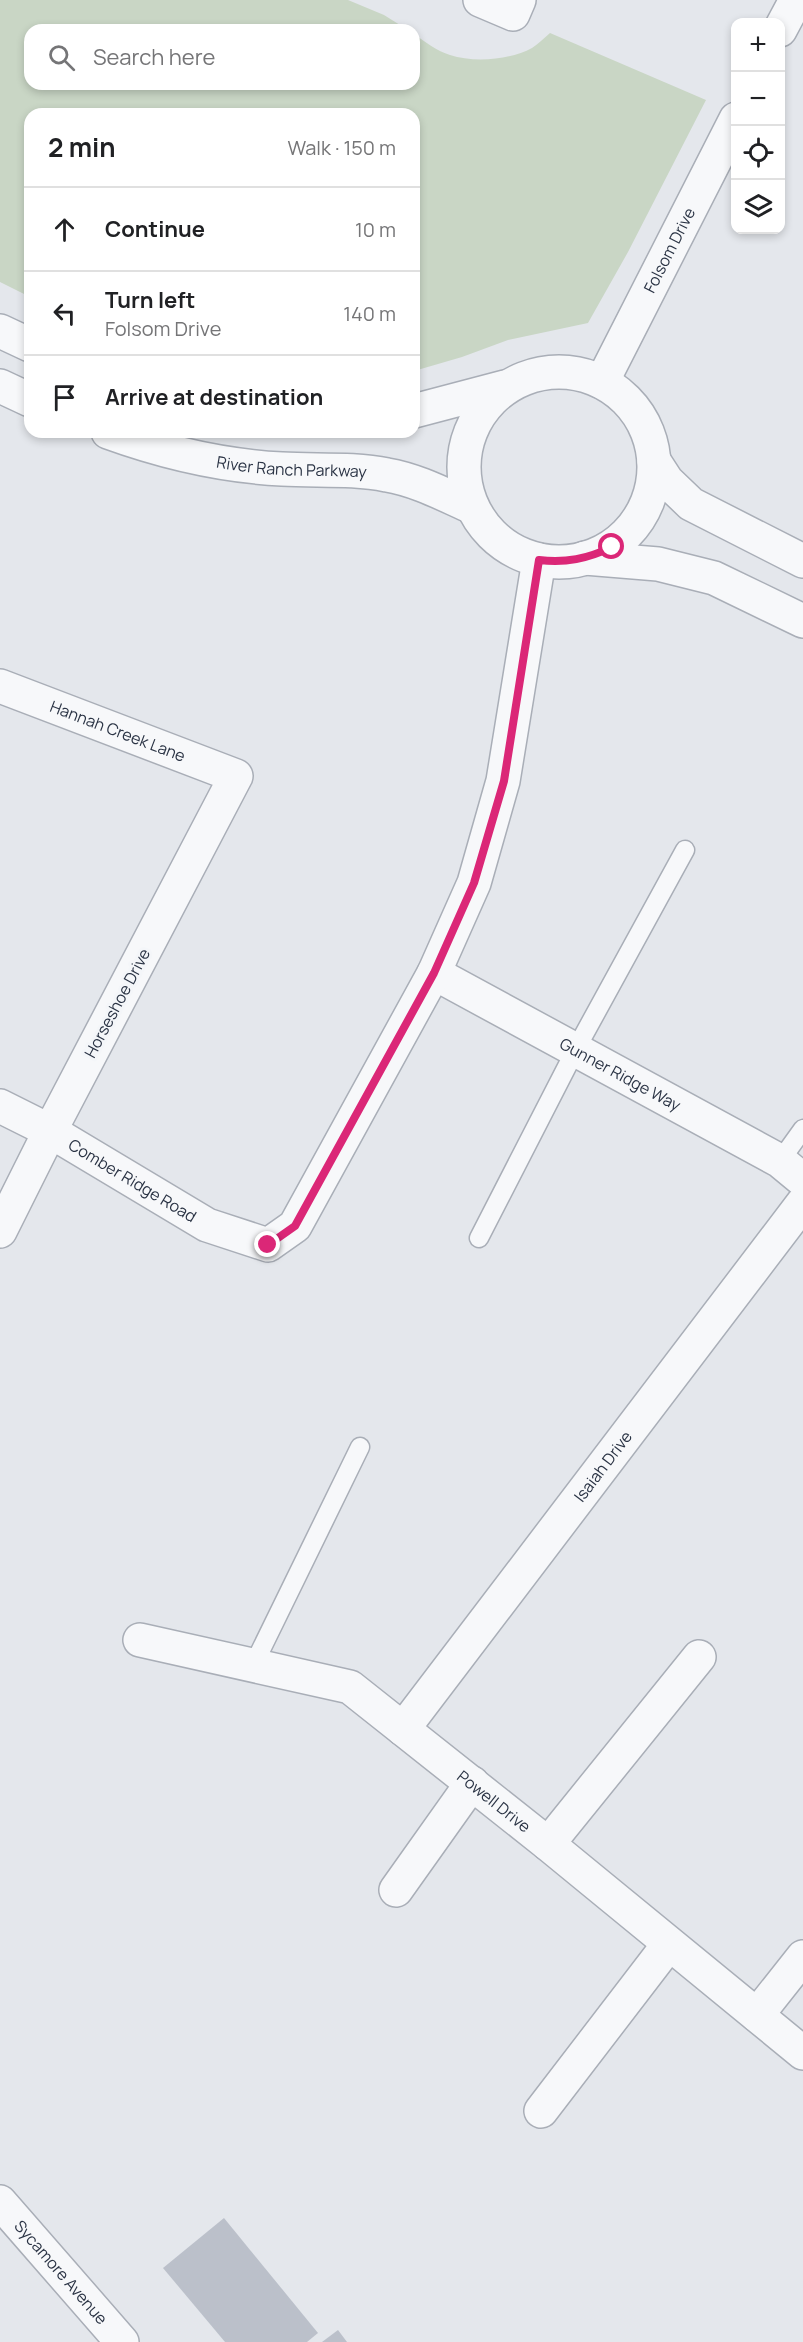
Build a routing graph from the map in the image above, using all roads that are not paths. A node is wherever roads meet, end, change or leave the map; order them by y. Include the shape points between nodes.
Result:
1 (480, 0) edge
2 (796, 0) edge
3 (516, 7) edge
4 (785, 21) edge
5 (731, 126) edge
6 (0, 330) edge
7 (24, 342) edge
8 (602, 381) junction
9 (0, 386) edge
10 (507, 387) junction
11 (24, 397) edge
12 (420, 409) edge
13 (128, 438) edge
14 (654, 461) junction
15 (472, 507) junction
16 (585, 558) junction
17 (539, 560) junction
18 (803, 561) edge
19 (803, 621) edge
20 (0, 686) edge
21 (236, 776) joint
22 (685, 850) dead end
23 (434, 973) junction
24 (576, 1049) junction
25 (0, 1106) edge
26 (803, 1129) edge
27 (50, 1131) junction
28 (791, 1170) edge
29 (803, 1203) edge
30 (0, 1231) edge
31 (479, 1239) dead end
32 (360, 1447) dead end
33 (140, 1640) dead end
34 (699, 1657) dead end
35 (253, 1666) junction
36 (403, 1729) junction
37 (472, 1783) junction
38 (548, 1844) junction
39 (396, 1890) dead end
40 (669, 1944) junction
41 (803, 1957) edge
42 (757, 2015) junction
43 (803, 2053) edge
44 (541, 2111) dead end
45 (0, 2202) edge
46 (122, 2342) edge

1 - 3 street
2 - 4 street
5 - 8 street, Folsom Drive
6 - 7 street
8 - 10 street via 575,373 547,372
8 - 14 street via 623,395 639,415 650,437
9 - 11 street
10 - 12 street
10 - 15 street via 478,416 467,441 463,467
13 - 15 street, River Ranch Parkway via 237,465 389,475
14 - 16 street via 652,489 641,516 617,543
14 - 18 street via 667,481 691,504
15 - 17 street via 506,547
16 - 17 street
16 - 19 street via 658,564 714,578
17 - 23 street via 504,781 474,883
20 - 21 street, Hannah Creek Lane
21 - 27 street, Horseshoe Drive
22 - 24 lane
23 - 24 street, Gunner Ridge Way
23 - 27 street, Comber Ridge Road via 295,1226 268,1245 207,1225
24 - 28 street, Gunner Ridge Way
24 - 31 lane
25 - 27 street, Comber Ridge Road
26 - 28 lane
27 - 30 street, Horseshoe Drive
29 - 36 street, Isaiah Drive
32 - 35 lane
33 - 35 street, Powell Drive
34 - 38 street
35 - 36 street, Powell Drive via 350,1687
36 - 37 street, Powell Drive
37 - 38 street, Powell Drive
37 - 39 street
38 - 40 street, Powell Drive
40 - 42 street, Powell Drive
40 - 44 street
41 - 42 street
42 - 43 street, Powell Drive
45 - 46 street, Sycamore Avenue

